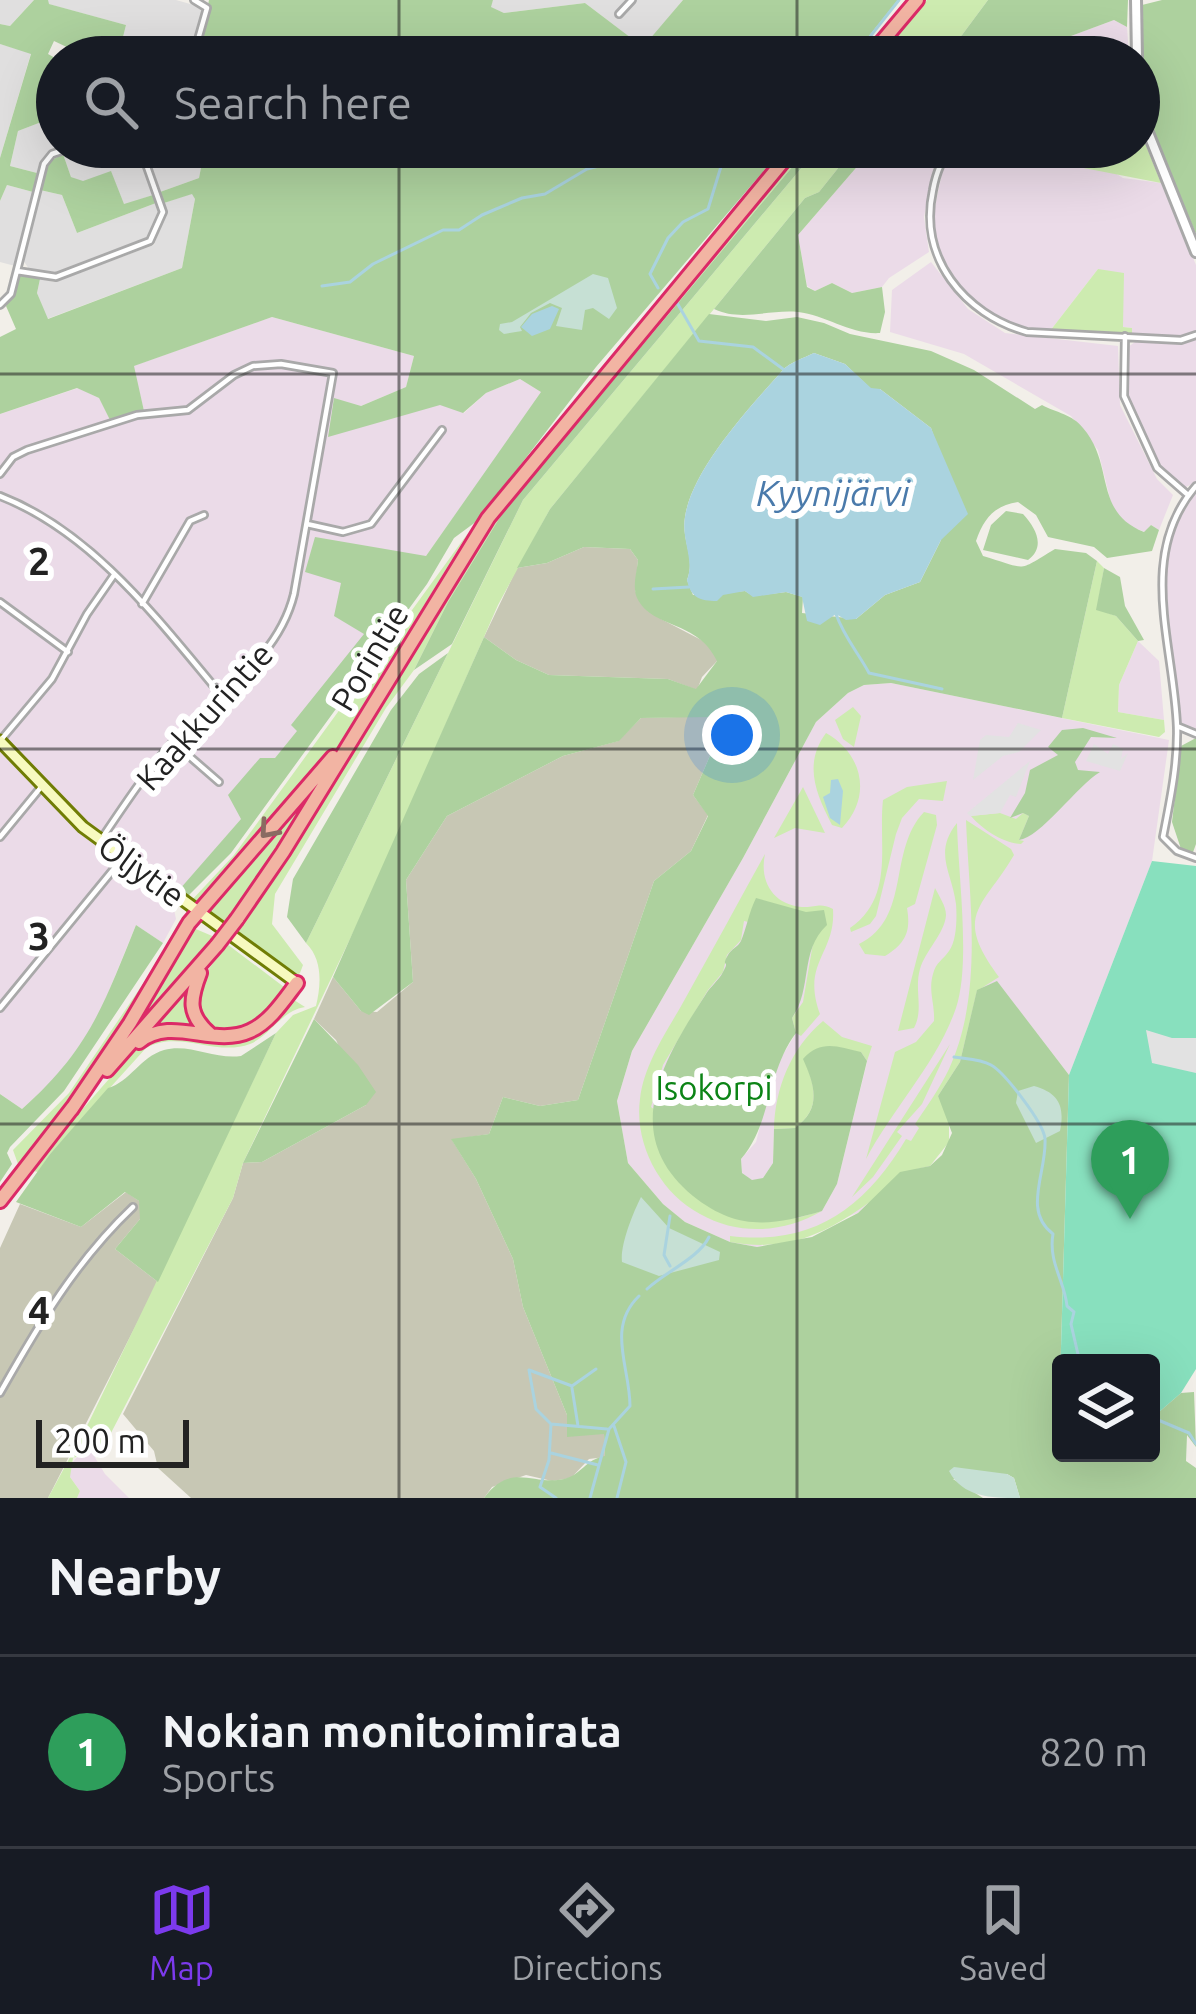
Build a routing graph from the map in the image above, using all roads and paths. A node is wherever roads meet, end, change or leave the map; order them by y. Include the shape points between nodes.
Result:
1 (194, 0) edge
2 (632, 0) edge
3 (917, 0) edge
4 (1136, 0) edge
5 (619, 14) dead end
6 (199, 36) edge
7 (887, 36) edge
8 (1137, 36) edge
9 (1160, 162) edge
10 (43, 168) edge
11 (147, 168) edge
12 (778, 168) edge
13 (941, 168) edge
14 (1196, 252) edge
15 (17, 271) junction
16 (0, 304) edge
17 (1196, 335) edge
18 (1125, 336) junction
19 (442, 430) dead end
20 (0, 474) edge
21 (1196, 486) edge
22 (0, 496) edge
23 (1188, 496) junction
24 (204, 515) dead end
25 (307, 524) junction
26 (114, 575) junction
27 (0, 602) edge
28 (142, 604) junction
29 (68, 652) junction
30 (222, 695) junction
31 (370, 708) junction
32 (1177, 726) junction
33 (1196, 734) edge
34 (0, 741) edge
35 (173, 742) junction
36 (219, 782) dead end
37 (42, 786) junction
38 (0, 837) edge
39 (100, 841) junction
40 (124, 857) junction
41 (1196, 857) edge
42 (198, 911) junction
43 (205, 960) junction
44 (297, 983) joint
45 (0, 1007) edge
46 (211, 1034) junction
47 (119, 1057) junction
48 (71, 1110) junction
49 (0, 1201) edge
50 (133, 1207) dead end
51 (0, 1393) edge

1 - 6 street via 205,4
2 - 5 street
3 - 7 highway
4 - 8 street
9 - 14 street
10 - 15 street
11 - 15 street via 163,212 150,241 56,278
12 - 31 highway, Porintie via 488,518
13 - 18 street via 930,217 938,255 980,311 1006,326 1050,334
15 - 16 street
17 - 18 street
18 - 23 street via 1124,396 1157,468
19 - 25 street via 370,524 344,532
20 - 25 street, Kaakkurintie via 27,450 142,414 188,410 241,370 281,364 332,373
21 - 23 street
22 - 26 street via 62,529
23 - 32 street via 1161,566
24 - 28 street via 190,521
25 - 30 street, Kaakkurintie via 284,623
26 - 28 street
26 - 29 street
27 - 29 street
28 - 30 street
29 - 34 street
30 - 35 street, Kaakkurintie
31 -> 42 highway
31 - 43 highway, Porintie, bridge via 283,852
32 - 33 street
32 - 41 street via 1163,837
34 - 37 main road, Öljytie
35 - 36 street
35 - 39 street, Kaakkurintie
37 - 38 street
37 - 39 main road, Öljytie
39 - 40 main road, Öljytie
40 - 42 main road, Öljytie
40 - 45 street
42 - 44 main road, Öljytie
42 - 48 highway
43 - 46 highway via 190,1003
43 - 47 highway, Porintie
44 - 46 highway via 252,1030
46 - 47 highway via 157,1031
47 - 48 highway, Porintie
48 - 49 highway, Porintie
50 - 51 street via 77,1267

